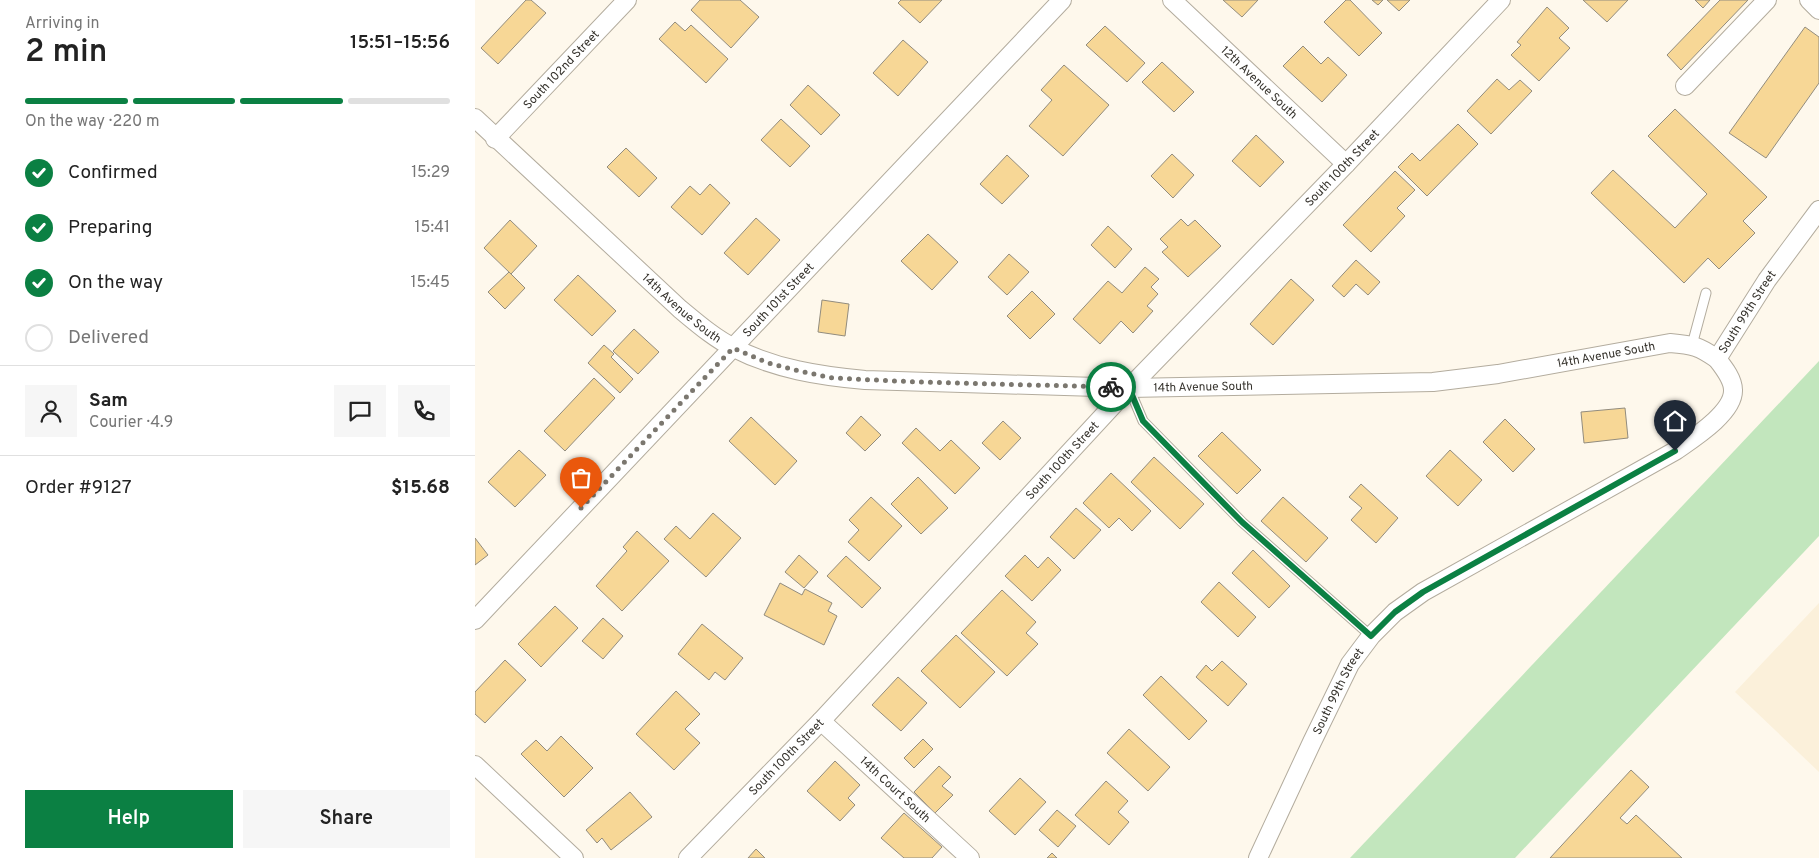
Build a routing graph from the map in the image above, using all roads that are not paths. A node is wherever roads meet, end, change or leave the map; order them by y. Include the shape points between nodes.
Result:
1 (627, 0) edge
2 (1062, 0) edge
3 (1172, 0) edge
4 (1501, 0) edge
5 (1767, 0) edge
6 (1809, 0) edge
7 (1819, 10) edge
8 (1685, 86) dead end
9 (475, 118) edge
10 (495, 139) junction
11 (1347, 164) junction
12 (1819, 210) edge
13 (1706, 293) dead end
14 (1692, 344) junction
15 (733, 348) junction
16 (1717, 359) junction
17 (1129, 388) junction
18 (477, 613) edge
19 (1371, 636) junction
20 (821, 720) junction
21 (475, 765) edge
22 (574, 858) edge
23 (688, 858) edge
24 (970, 858) edge
25 (1258, 858) edge

1 - 10 street, South 102nd Street
2 - 15 street, South 101st Street
3 - 11 street, 12th Avenue South
4 - 11 street, South 100th Street
5 - 8 street
6 - 7 street
9 - 10 street, 14th Avenue South
10 - 15 street, 14th Avenue South via 680,309
11 - 17 street, South 100th Street
12 - 16 street, South 99th Street via 1767,280
13 - 14 lane
14 - 16 street, 14th Avenue South
14 - 17 street, 14th Avenue South via 1670,343 1498,374 1433,382
15 - 17 street, 14th Avenue South via 768,363 833,378
15 - 18 street, South 101st Street
16 - 19 street, South 99th Street via 1729,376 1733,391 1729,404 1707,428 1675,451 1423,592 1395,612
17 - 19 lane via 1143,421 1242,522
17 - 20 street, South 100th Street
19 - 25 street, South 99th Street via 1350,664
20 - 23 street, South 100th Street
20 - 24 street, 14th Court South
21 - 22 street

